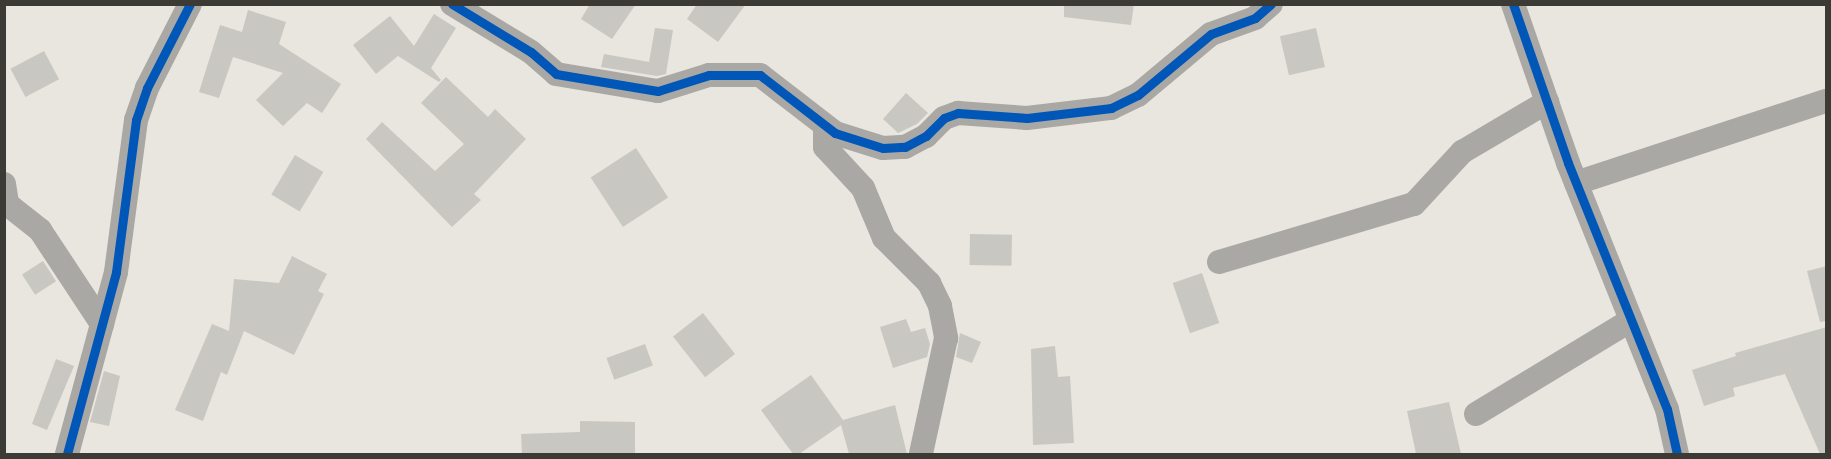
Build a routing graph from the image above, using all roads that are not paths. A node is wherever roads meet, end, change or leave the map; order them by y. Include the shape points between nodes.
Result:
1 (190, 4) edge
2 (452, 4) edge
3 (1271, 4) edge
4 (1513, 4) edge
5 (1827, 101) edge
6 (1547, 102) junction
7 (835, 133) junction
8 (1575, 183) junction
9 (4, 184) edge
10 (1219, 262) dead end
11 (1631, 320) junction
12 (102, 324) junction
13 (1476, 414) dead end
14 (67, 454) edge
15 (921, 454) edge
16 (1677, 454) edge

1 - 12 street via 147,88 136,120 116,272
2 - 7 street via 531,52 556,74 658,91 709,75 760,75
3 - 7 street via 1255,18 1211,34 1138,95 1111,108 1027,117 958,113 944,118 926,136 905,147 883,148
4 - 6 street
5 - 8 street
6 - 8 street
6 - 10 street via 1462,152 1414,204
7 - 15 street via 825,134 825,147 863,188 884,238 929,283 940,306 946,338
8 - 11 street
9 - 12 street via 7,204 40,230
11 - 13 street
11 - 16 street via 1667,409
12 - 14 street

